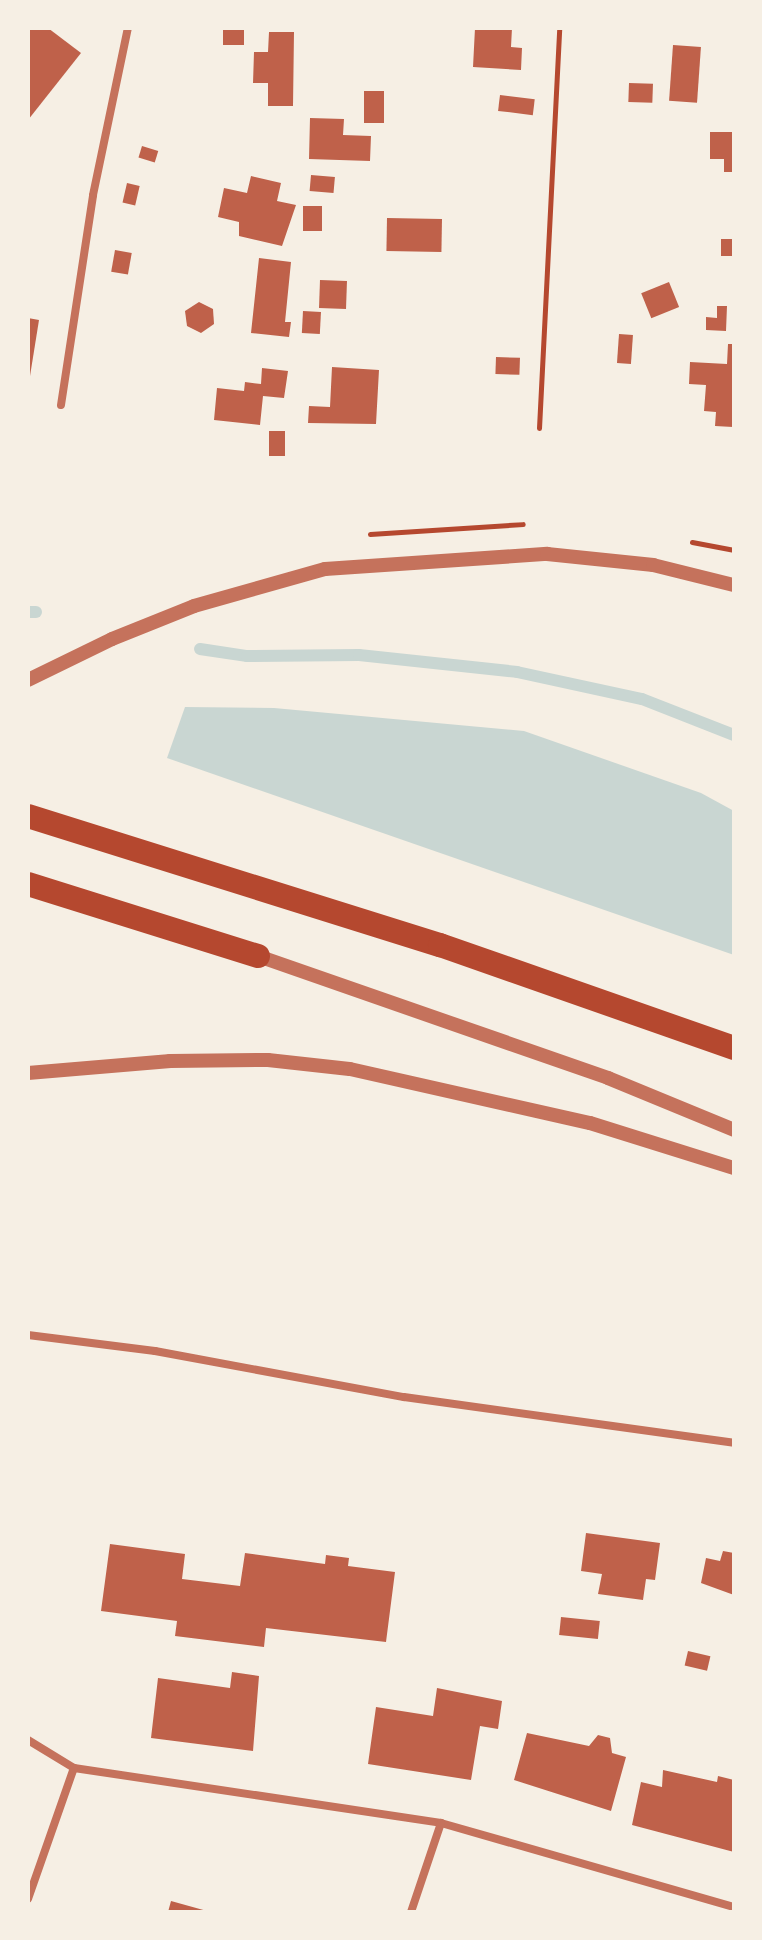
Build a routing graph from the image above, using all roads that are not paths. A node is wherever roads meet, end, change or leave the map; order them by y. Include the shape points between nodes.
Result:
1 (128, 28) edge
2 (61, 405) dead end
3 (734, 585) edge
4 (28, 680) edge
5 (28, 816) edge
6 (28, 884) edge
7 (258, 956) joint
8 (734, 1048) edge
9 (28, 1073) edge
10 (734, 1130) edge
11 (734, 1168) edge
12 (28, 1335) edge
13 (734, 1443) edge
14 (28, 1740) edge
15 (74, 1768) junction
16 (441, 1823) junction
17 (28, 1899) edge
18 (734, 1907) edge
19 (411, 1912) edge

1 - 2 street via 93,195
3 - 4 street via 653,565 547,554 325,569 194,606
5 - 8 highway via 440,945
6 - 7 highway
7 - 10 street via 608,1078
9 - 11 street via 170,1061 268,1060 350,1069 590,1123
12 - 13 street via 155,1351 404,1397
14 - 15 street
15 - 16 street
15 - 17 street
16 - 18 street
16 - 19 street

